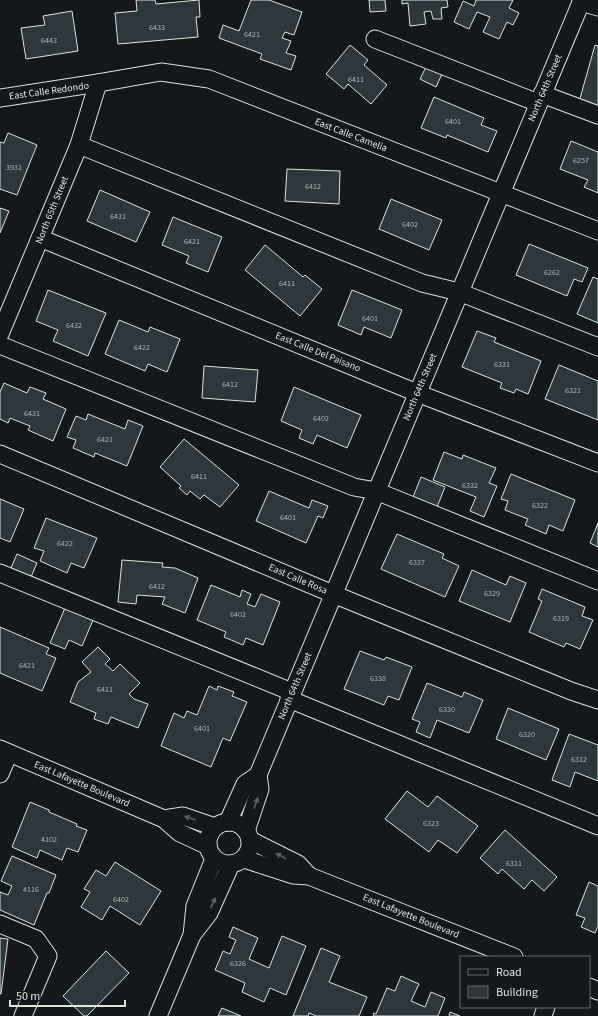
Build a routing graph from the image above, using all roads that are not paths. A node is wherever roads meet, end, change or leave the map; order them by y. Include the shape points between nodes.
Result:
1 (582, 1) edge
2 (598, 7) edge
3 (375, 39) dead end
4 (98, 83) junction
5 (0, 98) edge
6 (540, 99) junction
7 (598, 115) edge
8 (79, 145) junction
9 (501, 193) junction
10 (598, 231) edge
11 (40, 238) junction
12 (459, 292) junction
13 (0, 334) edge
14 (0, 345) edge
15 (598, 347) edge
16 (417, 393) junction
17 (0, 454) edge
18 (598, 463) edge
19 (376, 491) junction
20 (0, 573) edge
21 (598, 581) edge
22 (333, 594) junction
23 (291, 696) junction
24 (598, 700) edge
25 (4, 751) edge
26 (0, 774) edge
27 (258, 774) junction
28 (164, 819) junction
29 (222, 824) junction
30 (598, 826) edge
31 (248, 835) junction
32 (211, 852) junction
33 (237, 862) junction
34 (309, 876) junction
35 (0, 924) edge
36 (192, 936) junction
37 (511, 956) edge
38 (23, 1016) edge
39 (158, 1016) edge

1 - 2 street
1 - 6 street, North 64th Street
3 - 6 street
4 - 5 street, East Calle Redondo
4 - 8 street, North 65th Street
4 - 9 street, East Calle Camelia via 161,72 209,79
6 - 7 street
6 - 9 street, North 64th Street
8 - 11 street, North 65th Street
8 - 12 street via 422,283
9 - 10 street, East Calle Camelia
9 - 12 street, North 64th Street
11 - 13 street, North 65th Street
11 - 16 street, East Calle Del Paisano
12 - 15 street
12 - 16 street, North 64th Street
14 - 19 street via 354,486
16 - 18 street, East Calle Del Paisano
16 - 19 street, North 64th Street
17 - 22 street, East Calle Rosa
19 - 21 street
19 - 22 street, North 64th Street
20 - 23 street
22 - 23 street, North 64th Street
22 - 24 street, East Calle Rosa
23 - 27 street, North 64th Street
23 - 30 street
25 - 26 street
25 - 28 street, East Lafayette Boulevard
27 - 29 street, North 64th Street via 245,784
31 -> 27 street, North 64th Street via 260,789
29 -> 28 street via 183,816
28 - 32 street, East Lafayette Boulevard via 180,833
29 - 31 street via 238,824
29 - 32 street via 209,835
31 - 33 street via 248,853
34 -> 31 street, East Lafayette Boulevard via 298,864
32 - 33 street via 225,864
32 - 36 street via 196,906
33 - 34 street, East Lafayette Boulevard via 293,875
36 -> 33 street via 209,913
34 - 37 street, East Lafayette Boulevard
35 - 38 street via 36,939 48,956
36 - 39 street

